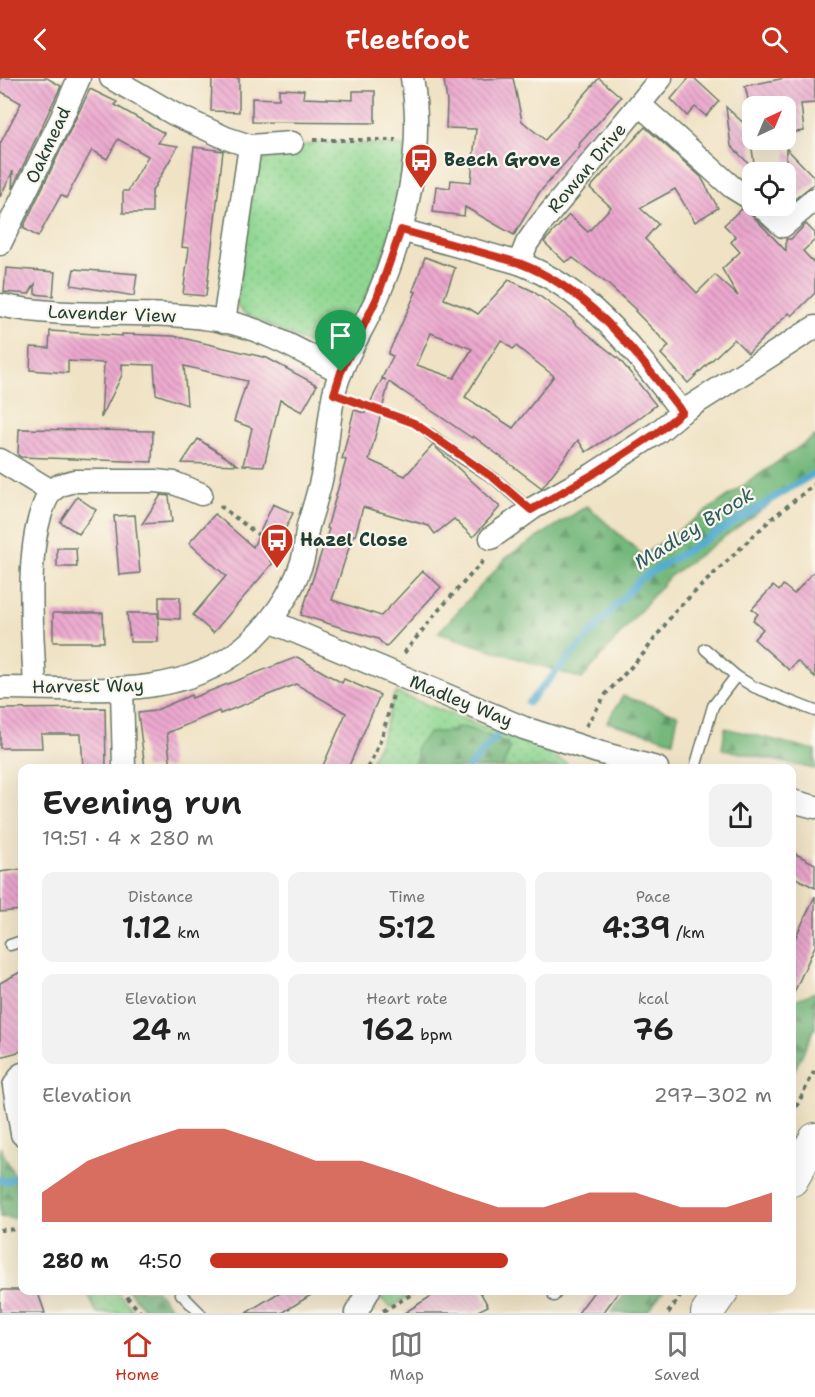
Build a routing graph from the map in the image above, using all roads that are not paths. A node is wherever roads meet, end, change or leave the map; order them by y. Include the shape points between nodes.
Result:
1 (79, 78) edge
2 (111, 78) edge
3 (412, 78) edge
4 (661, 78) edge
5 (640, 105) junction
6 (292, 144) road end
7 (250, 146) junction
8 (742, 193) edge
9 (815, 199) edge
10 (796, 215) edge
11 (772, 216) edge
12 (795, 216) edge
13 (401, 230) junction
14 (0, 244) edge
15 (519, 263) junction
16 (0, 305) edge
17 (224, 322) junction
18 (815, 327) edge
19 (337, 383) junction
20 (682, 412) junction
21 (430, 434) road end
22 (0, 460) edge
23 (51, 491) junction
24 (201, 494) road end
25 (531, 510) junction
26 (491, 538) dead end
27 (270, 621) junction
28 (705, 649) dead end
29 (736, 676) junction
30 (0, 688) edge
31 (35, 688) junction
32 (122, 689) junction
33 (815, 711) edge
34 (596, 760) edge
35 (124, 764) edge
36 (626, 764) edge
37 (696, 764) edge
38 (796, 802) edge
39 (815, 807) edge
40 (18, 942) edge
41 (10, 945) dead end
42 (18, 1080) edge
43 (18, 1110) edge
44 (815, 1139) edge
45 (796, 1173) edge
46 (182, 1295) edge
47 (366, 1295) edge
48 (720, 1295) edge
49 (357, 1312) edge
50 (200, 1313) edge
51 (707, 1313) edge

1 - 14 street, Oakmead
2 - 7 street via 174,114
3 - 13 street, Harvest Way via 416,122 410,192
4 - 5 street, Rowan Drive
5 - 8 street
5 - 15 street, Rowan Drive via 545,219 527,243
6 - 7 street
7 - 17 street
9 - 10 street
11 - 12 street via 783,226
13 - 15 street
13 - 19 street, Harvest Way via 377,298
15 - 20 street via 557,281 610,323
16 - 17 street, Lavender View via 26,311
17 - 19 street, Lavender View via 256,331 312,357
18 - 20 street
19 - 27 street, Harvest Way via 324,468 303,561
20 - 25 street via 592,475
21 - 25 lane via 495,479
22 - 23 street
23 - 24 street via 74,481 156,481 174,483
23 - 31 street via 42,510 32,564
25 - 26 street
27 - 32 street, Harvest Way via 244,647 213,667 165,683
27 - 34 street, Madley Way via 524,728 574,744
28 - 29 lane
29 - 33 lane
29 - 37 lane via 713,705
30 - 31 street, Harvest Way
31 - 32 street, Harvest Way
32 - 35 street
34 - 36 street, Madley Way
38 - 39 street
40 - 41 lane
42 - 43 street via 14,1086
44 - 45 street
46 - 50 lane
47 - 49 street
48 - 51 street

